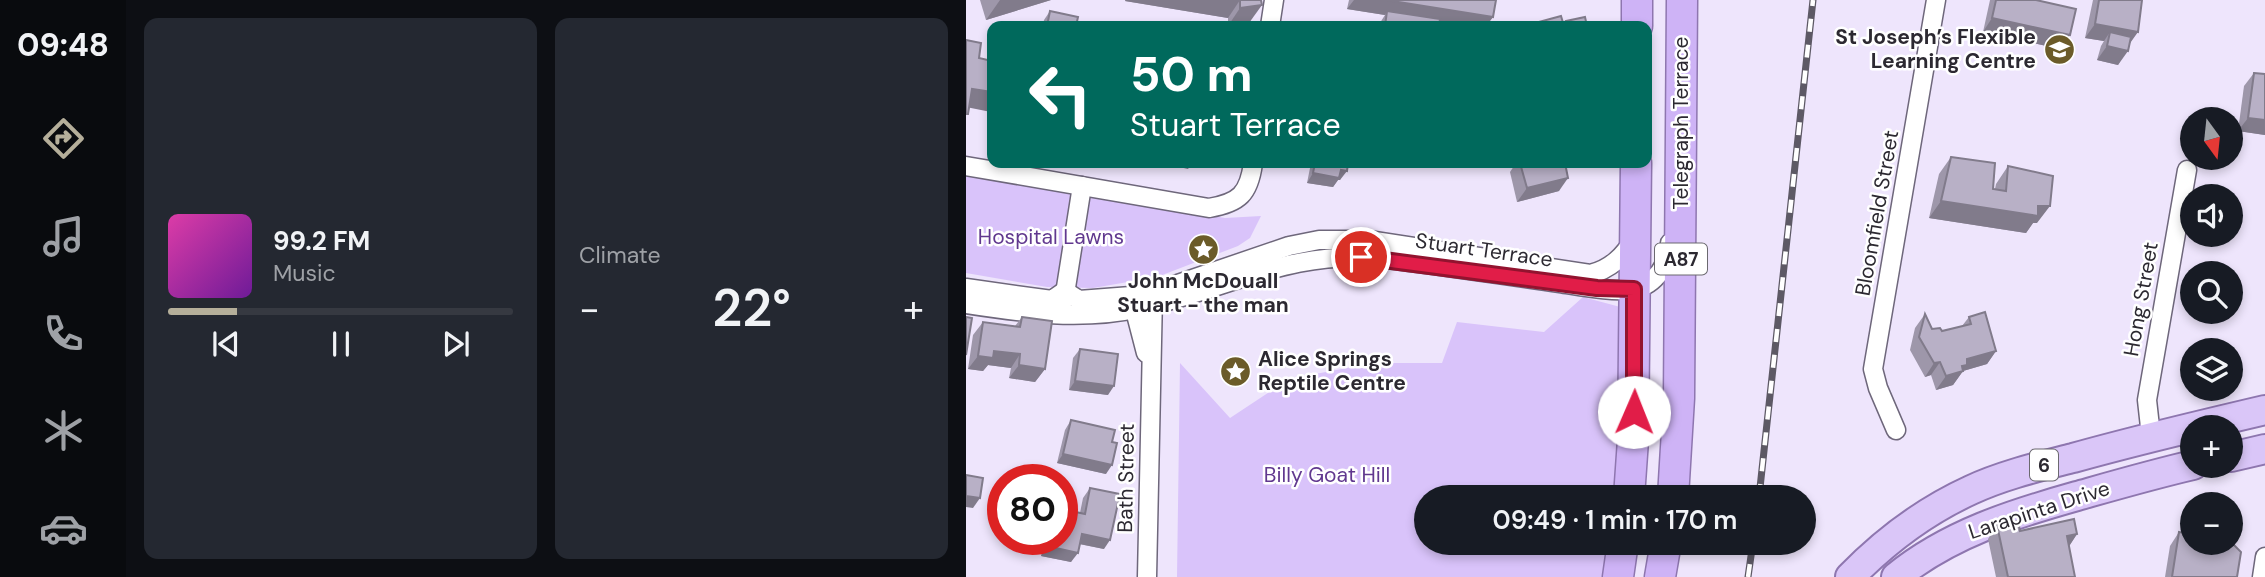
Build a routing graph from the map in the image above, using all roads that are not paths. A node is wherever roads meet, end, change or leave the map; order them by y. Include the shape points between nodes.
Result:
1 (1274, 0) edge
2 (1637, 0) edge
3 (1936, 0) edge
4 (1682, 10) edge
5 (1271, 21) edge
6 (1637, 21) edge
7 (966, 166) edge
8 (1252, 168) edge
9 (1636, 168) edge
10 (2187, 170) dead end
11 (1083, 186) junction
12 (1636, 234) junction
13 (966, 288) edge
14 (1634, 289) junction
15 (1065, 291) junction
16 (1143, 300) junction
17 (966, 304) edge
18 (1061, 314) junction
19 (2265, 410) edge
20 (1896, 430) dead end
21 (2151, 436) junction
22 (2265, 449) edge
23 (2243, 454) edge
24 (2180, 468) edge
25 (2151, 475) junction
26 (1992, 481) junction
27 (1630, 485) edge
28 (1674, 485) edge
29 (1621, 555) edge
30 (1664, 555) edge
31 (1667, 555) edge
32 (2265, 557) edge
33 (1147, 577) edge
34 (1618, 577) edge
35 (1660, 577) edge
36 (1666, 577) edge
37 (1850, 577) edge
38 (1896, 577) edge
39 (2262, 577) edge

1 - 5 street
2 - 6 highway
3 - 20 street, Bloomfield Street via 1873,369
4 - 14 street via 1670,252 1654,278
4 - 28 highway, Telegraph Terrace / A87 via 1679,398
7 - 11 street
8 - 11 street via 1247,190 1230,204 1209,208
9 - 12 highway, A87
10 - 21 street, Hong Street via 2147,400
11 - 15 street
12 - 14 highway, A87
12 - 16 street, Stuart Terrace via 1615,261 1590,274 1368,240 1334,239 1289,246
13 - 15 street, Stuart Terrace via 1052,300
14 - 16 street, Stuart Terrace via 1335,257 1283,264
14 - 27 highway, A87
15 - 16 street, Stuart Terrace via 1079,300
15 - 18 street
16 - 18 street, Stuart Terrace via 1113,313
16 - 33 street, Bath Street via 1154,339
17 - 18 street, Stuart Terrace
19 - 21 main road, Larapinta Drive / 6
21 - 26 main road, Larapinta Drive / 6
22 - 23 main road
24 - 25 main road, Larapinta Drive / 6
25 - 26 main road via 2099,477 2010,498 2002,496
25 - 38 main road, Larapinta Drive / 6 via 1994,521
26 - 37 main road, Larapinta Drive / 6 via 1898,533
29 - 34 highway
30 - 35 highway
31 - 36 main road
32 - 39 street

